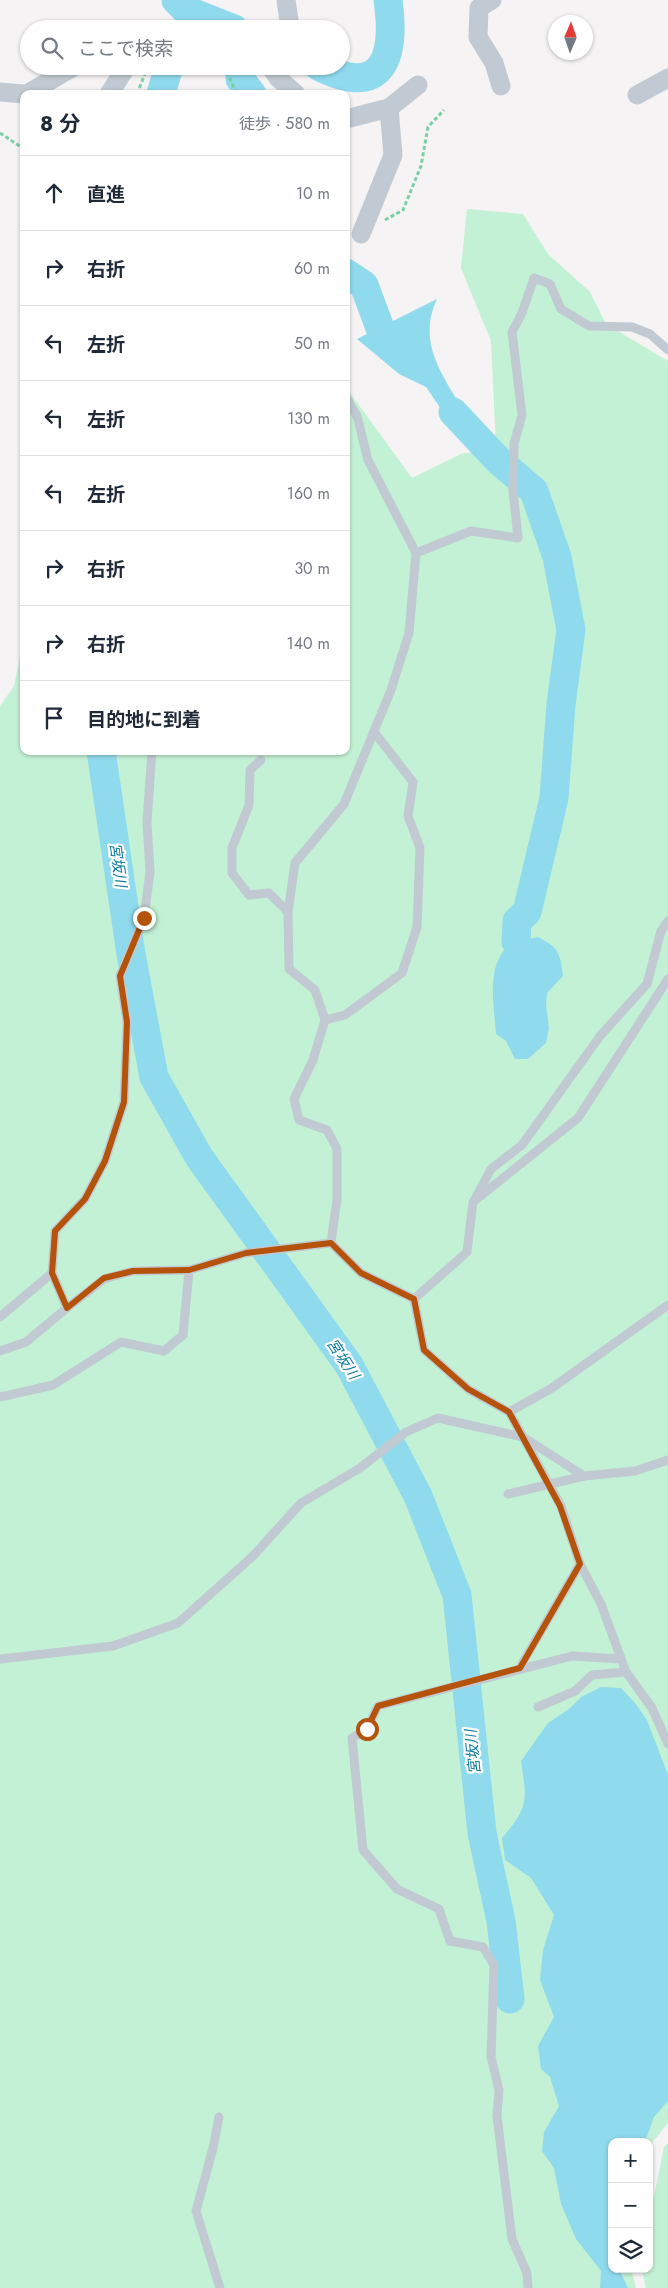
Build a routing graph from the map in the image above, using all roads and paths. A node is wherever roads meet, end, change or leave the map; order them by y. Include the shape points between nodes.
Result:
1 (286, 0) edge
2 (492, 0) edge
3 (289, 20) edge
4 (60, 75) edge
5 (121, 75) edge
6 (144, 75) edge
7 (228, 75) edge
8 (276, 75) edge
9 (668, 78) edge
10 (418, 85) dead end
11 (501, 86) dead end
12 (32, 90) edge
13 (112, 90) edge
14 (139, 90) edge
15 (235, 90) edge
16 (292, 90) edge
17 (0, 92) edge
18 (20, 94) edge
19 (637, 95) dead end
20 (389, 108) junction
21 (444, 110) dead end
22 (350, 118) edge
23 (0, 133) edge
24 (20, 146) edge
25 (361, 234) joint
26 (668, 350) edge
27 (350, 404) edge
28 (416, 553) junction
29 (374, 732) junction
30 (152, 755) edge
31 (261, 760) dead end
32 (288, 912) junction
33 (668, 921) edge
34 (668, 979) edge
35 (325, 1020) junction
36 (473, 1202) junction
37 (331, 1243) junction
38 (189, 1270) junction
39 (52, 1273) junction
40 (414, 1299) junction
41 (668, 1305) edge
42 (67, 1308) junction
43 (0, 1317) edge
44 (0, 1351) edge
45 (0, 1397) edge
46 (509, 1412) junction
47 (523, 1436) junction
48 (668, 1460) edge
49 (584, 1476) junction
50 (550, 1486) junction
51 (508, 1494) dead end
52 (580, 1564) junction
53 (0, 1659) edge
54 (622, 1659) junction
55 (520, 1668) junction
56 (626, 1672) junction
57 (538, 1707) dead end
58 (668, 1744) edge
59 (219, 2117) dead end
60 (220, 2288) edge
61 (528, 2288) edge

1 - 3 street
2 - 11 street via 479,8 478,37 494,63
4 - 12 street
5 - 13 street
6 - 14 path
7 - 15 path
8 - 16 street
9 - 19 street
10 - 20 street
17 - 18 street
20 - 22 street
20 - 25 street via 393,155
21 - 25 path via 428,127 420,166 402,210
23 - 24 path
26 - 28 lane via 650,334 632,327 589,326 561,309 550,284 534,278 512,332 522,415 514,444 513,491 518,538 471,531
27 - 28 lane via 357,416 368,460
28 - 29 lane via 409,633
29 - 32 lane via 344,804 295,863
29 - 35 lane via 413,782 408,816 420,848 417,927 402,973 345,1015
30 - 39 lane via 147,822 150,872 144,918 120,976 127,1022 124,1102 105,1161 85,1199 55,1231
31 - 32 lane via 250,770 249,805 232,848 232,873 249,895 269,893
32 - 35 lane via 289,969 315,990
33 - 36 lane via 661,931 647,984 600,1036 522,1145 492,1169
34 - 36 lane via 578,1118
35 - 37 lane via 312,1060 294,1099 299,1120 327,1130 337,1149 337,1199
36 - 40 lane via 467,1252
37 - 38 lane via 246,1253
37 - 40 lane via 361,1273
38 - 42 lane via 133,1271 104,1278
38 - 45 lane via 183,1335 164,1351 121,1342 53,1385
39 - 42 lane
39 - 43 lane
40 - 46 lane via 424,1350 468,1389
41 - 46 lane via 552,1388
42 - 44 lane via 26,1342
46 - 47 lane
47 - 49 lane
47 - 50 lane
47 - 53 lane via 438,1418 406,1432 360,1468 301,1503 253,1556 178,1623 113,1646
48 - 49 lane via 635,1472
49 - 50 lane
50 - 51 lane
50 - 52 lane
52 - 54 lane via 601,1604
52 - 55 lane
54 - 55 lane via 572,1656
54 - 56 lane
55 - 61 lane via 378,1706 367,1729 352,1738 363,1850 397,1889 439,1909 450,1941 483,1947 494,1965 491,2057 499,2090 497,2116 512,2238 527,2273
56 - 57 lane via 592,1675 574,1691
56 - 58 lane via 652,1708
59 - 60 lane via 196,2211

